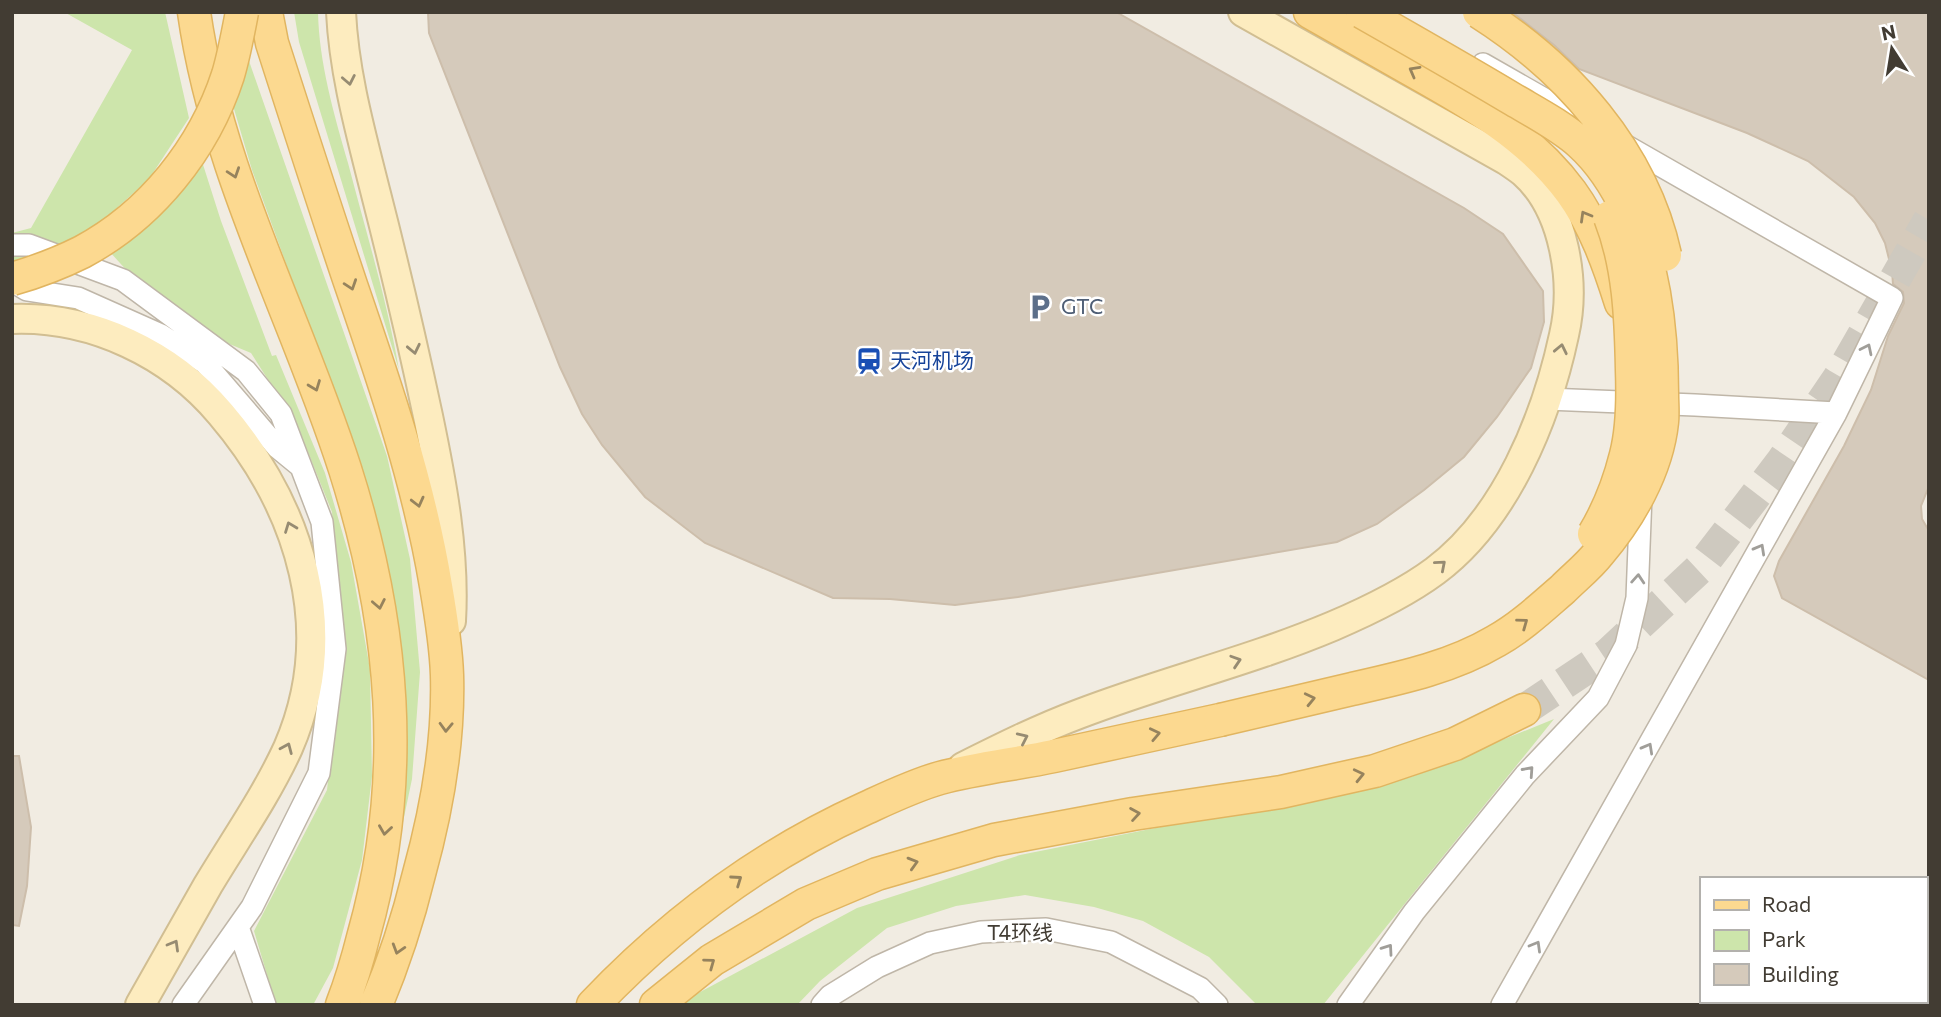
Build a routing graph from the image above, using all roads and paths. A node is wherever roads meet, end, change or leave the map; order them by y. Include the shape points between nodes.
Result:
1 (194, 12) edge
2 (242, 12) edge
3 (266, 12) edge
4 (341, 12) edge
5 (1243, 12) edge
6 (1310, 12) edge
7 (1362, 12) edge
8 (1393, 12) edge
9 (1479, 12) edge
10 (1546, 120) junction
11 (12, 245) edge
12 (12, 280) edge
13 (12, 319) edge
14 (1632, 349) junction
15 (1547, 400) junction
16 (1653, 413) junction
17 (1836, 413) junction
18 (301, 467) junction
19 (1553, 597) junction
20 (447, 674) junction
21 (1524, 710) tunnel mouth
22 (939, 778) junction
23 (238, 927) junction
24 (140, 1005) edge
25 (183, 1005) edge
26 (265, 1005) edge
27 (342, 1005) edge
28 (376, 1005) edge
29 (593, 1005) edge
30 (656, 1005) edge
31 (822, 1005) edge
32 (1217, 1005) edge
33 (1348, 1005) edge
34 (1502, 1005) edge

1 -> 27 main road via 223,143 345,468 382,616 391,722 387,815 371,911
2 - 12 main road, bridge via 228,74 211,118 167,184 140,211 82,251
3 -> 20 main road via 272,43 413,482 431,558
4 -> 20 main road via 354,105 408,318 444,506 452,617
15 -> 5 main road via 1569,300 1558,229 1539,191 1506,160
14 -> 6 main road, bridge via 1602,249 1573,195 1549,166 1489,115
7 - 10 main road, bridge
17 -> 8 street via 1892,298
9 - 16 main road, bridge via 1533,51 1593,110 1640,181 1662,242 1671,296 1672,334
10 - 14 main road, bridge via 1580,158 1615,229 1627,283
10 - 16 main road, bridge via 1580,143 1598,163 1642,244 1658,314 1662,364
11 - 18 street via 29,244 123,281 246,371 281,414
12 - 18 street via 27,290 78,298 161,335 205,363 276,447
24 -> 13 main road via 289,746 309,666 308,593 294,536 271,485 208,399 154,357 106,334 66,323
14 - 19 main road, bridge via 1631,420 1617,486 1603,518
15 - 16 street
22 -> 15 main road via 1079,713 1313,634 1401,593 1436,570 1490,513 1520,462
16 - 17 street
16 - 19 main road, bridge via 1654,457 1642,488 1599,554
33 -> 16 street via 1414,912 1525,775 1598,698 1626,645 1637,598
34 -> 17 street
18 - 23 street via 322,522 335,649 319,773
22 -> 19 main road, bridge via 1220,720 1446,664 1496,641
20 -> 28 main road via 441,781 431,832 392,968
30 -> 21 main road via 712,960 782,918 877,874 994,840 1281,792 1375,771 1455,744
29 -> 22 main road via 661,938 747,873 840,819
23 - 25 street
23 - 26 street
31 - 32 street, T4环线 via 877,967 930,943 981,932 1046,929 1111,942 1200,988

